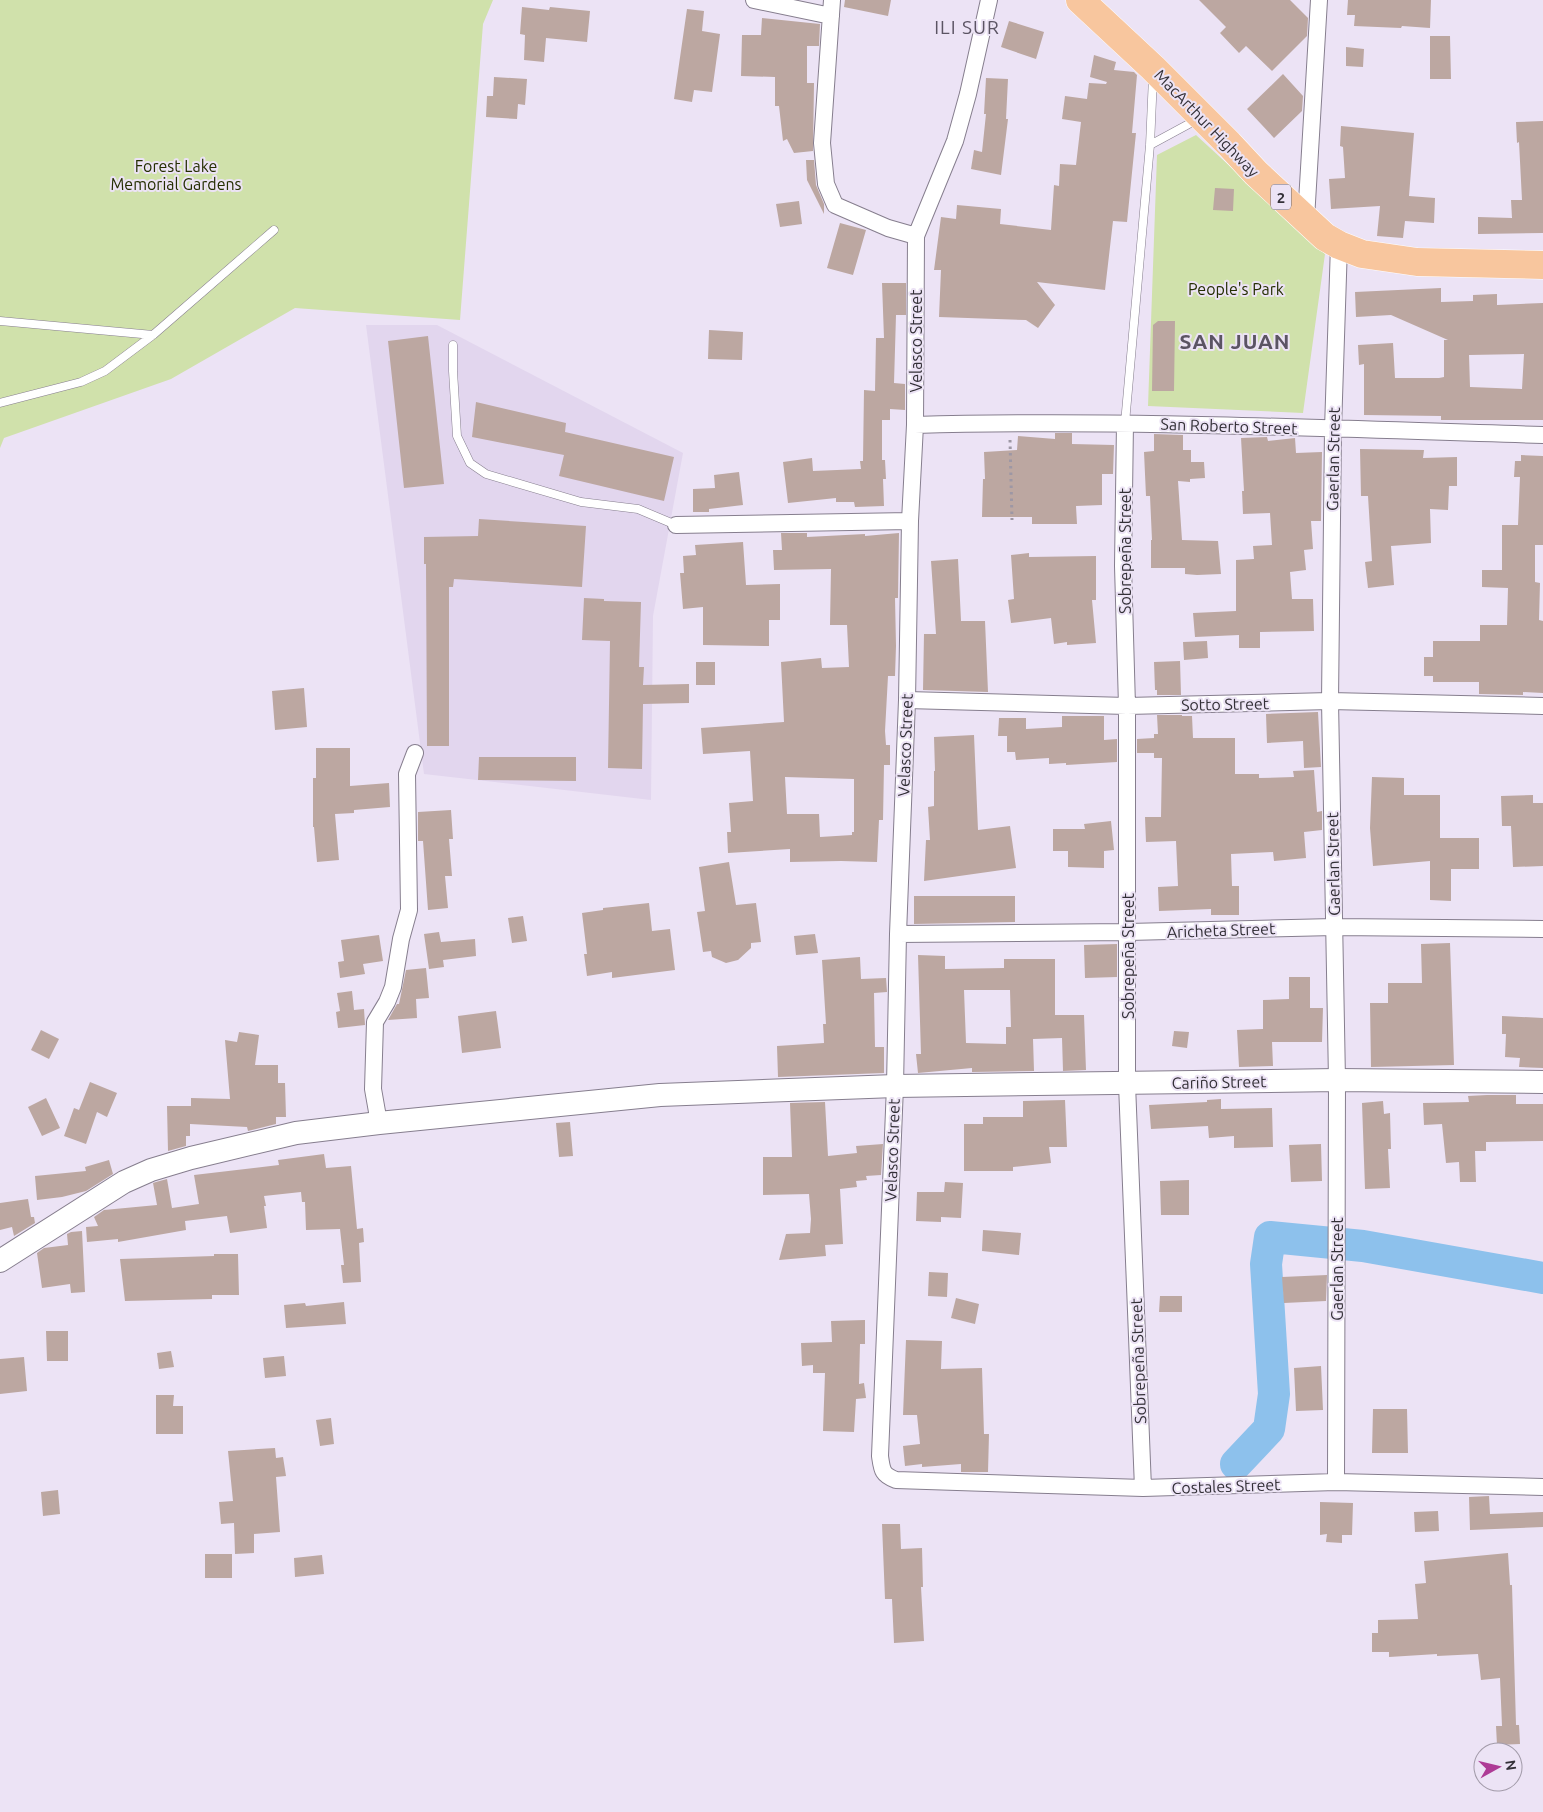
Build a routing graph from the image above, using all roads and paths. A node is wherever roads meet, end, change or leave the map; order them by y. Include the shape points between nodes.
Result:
1 (754, 0) edge
2 (989, 0) edge
3 (1080, 0) edge
4 (1319, 0) edge
5 (832, 8) edge
6 (1153, 68) junction
7 (1202, 117) junction
8 (1150, 145) junction
9 (1306, 219) junction
10 (274, 230) dead end
11 (916, 236) junction
12 (1339, 246) junction
13 (1543, 265) edge
14 (0, 321) edge
15 (153, 335) junction
16 (453, 345) dead end
17 (0, 403) edge
18 (1010, 422) junction
19 (1125, 423) junction
20 (915, 425) junction
21 (1333, 429) junction
22 (1543, 435) edge
23 (1012, 520) dead end
24 (910, 521) junction
25 (676, 525) joint
26 (907, 700) junction
27 (1330, 701) junction
28 (1128, 706) junction
29 (1543, 706) edge
30 (415, 753) dead end
31 (1334, 927) junction
32 (1543, 928) edge
33 (1128, 932) junction
34 (898, 934) junction
35 (1337, 1080) junction
36 (1543, 1082) edge
37 (1127, 1084) junction
38 (895, 1086) junction
39 (379, 1122) junction
40 (0, 1261) edge
41 (910, 1481) joint
42 (1336, 1482) junction
43 (1543, 1487) edge
44 (1143, 1488) junction

1 - 5 street
2 - 11 street, Velasco Street via 955,141
3 - 6 highway, MacArthur Highway / 2
4 - 9 street
5 - 11 street via 822,142 826,184 834,205
6 - 7 highway, MacArthur Highway / 2
6 - 8 lane
7 - 8 lane
7 - 9 highway, MacArthur Highway / 2
8 - 19 lane
9 - 12 highway, MacArthur Highway / 2
10 - 15 lane
11 - 20 street, Velasco Street
12 - 13 highway, MacArthur Highway / 2 via 1362,254 1417,262
12 - 21 street, Gaerlan Street
14 - 15 lane
15 - 17 lane via 105,371 81,382
16 - 25 lane via 457,436 470,463 486,474 581,502 638,509
18 - 19 street, San Roberto Street
18 - 20 street, San Roberto Street
18 - 23 path
19 - 21 street, San Roberto Street
19 - 28 street, Sobrepeña Street via 1123,566
20 - 24 street, Velasco Street
21 - 22 street, San Roberto Street
21 - 27 street, Gaerlan Street
24 - 25 street
24 - 26 street, Velasco Street
26 - 28 street, Sotto Street
26 - 34 street, Velasco Street
27 - 28 street, Sotto Street
27 - 29 street, Sotto Street
27 - 31 street, Gaerlan Street
28 - 33 street, Sobrepeña Street
30 - 39 street via 407,774 409,910 400,939 393,986 388,1002 375,1022 373,1089
31 - 32 street, Aricheta Street
31 - 33 street, Aricheta Street
31 - 35 street, Gaerlan Street
33 - 34 street, Aricheta Street
33 - 37 street, Sobrepeña Street
34 - 38 street, Velasco Street
35 - 36 street, Cariño Street
35 - 37 street, Cariño Street
35 - 42 street, Gaerlan Street
37 - 38 street, Cariño Street
37 - 44 street, Sobrepeña Street
38 - 39 street, Cariño Street via 660,1096
38 - 41 street, Velasco Street via 880,1456 882,1470 887,1477
39 - 40 street, Cariño Street via 296,1133 151,1170 124,1182
41 - 44 street, Costales Street
42 - 43 street, Costales Street
42 - 44 street, Costales Street

